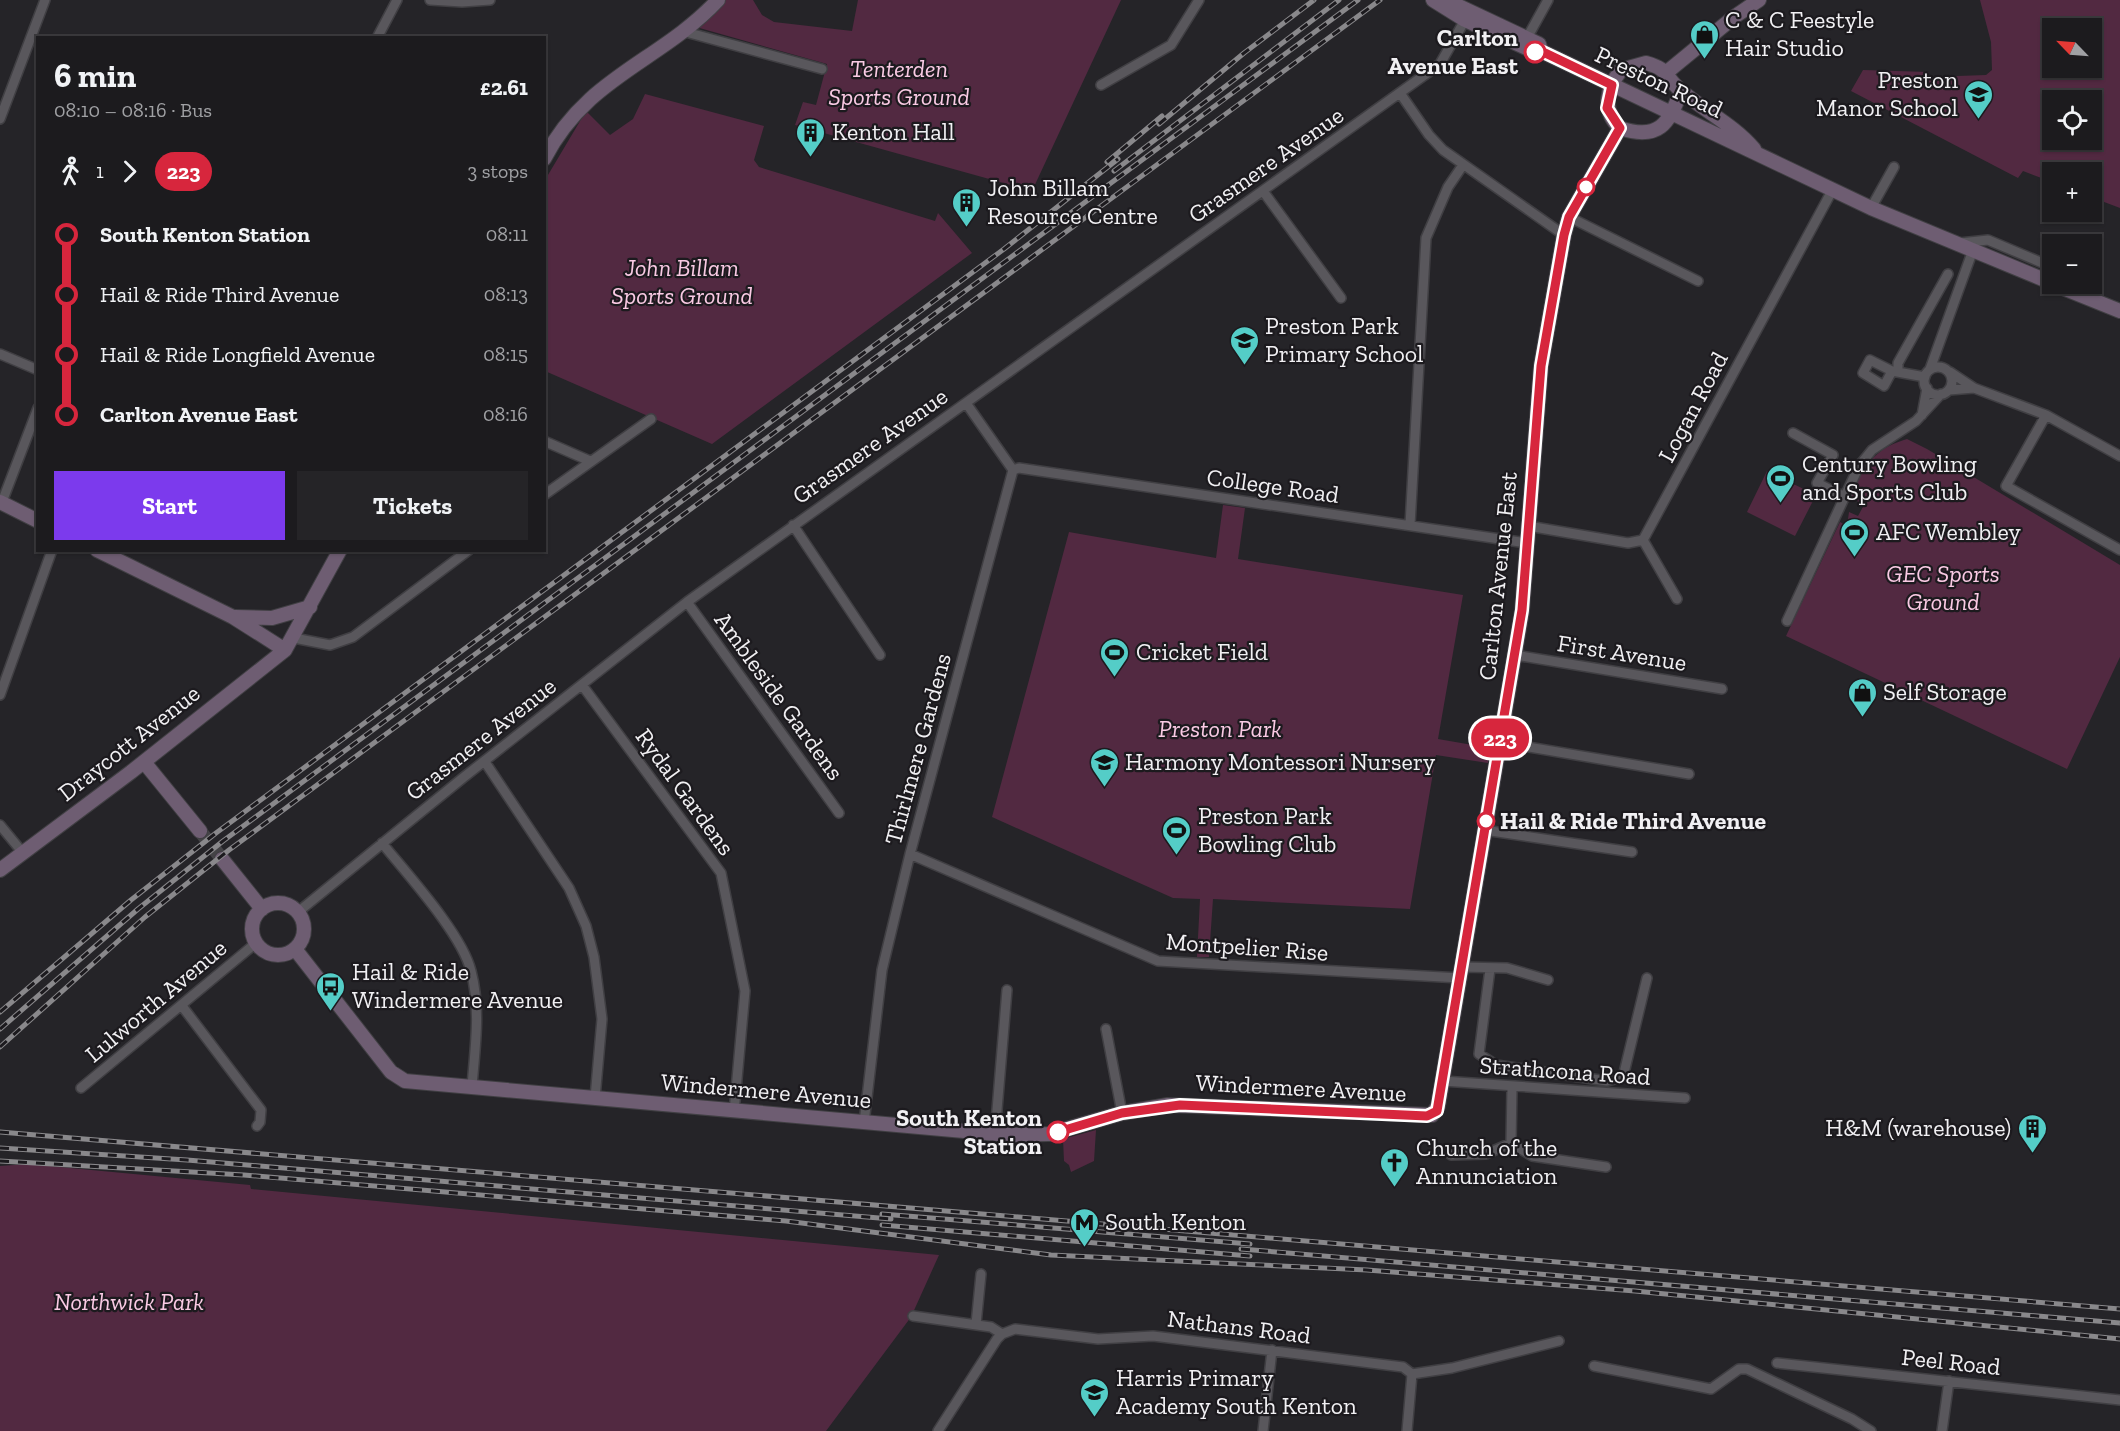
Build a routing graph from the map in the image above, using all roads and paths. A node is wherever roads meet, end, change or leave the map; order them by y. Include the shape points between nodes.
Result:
1 (45, 0) edge
2 (397, 0) edge
3 (429, 0) edge
4 (490, 0) edge
5 (718, 0) edge
6 (1199, 0) edge
7 (1548, 0) edge
8 (1759, 0) edge
9 (1437, 2) edge
10 (1465, 20) junction
11 (682, 31) junction
12 (378, 36) edge
13 (1527, 38) junction
14 (1541, 51) junction
15 (822, 69) dead end
16 (1667, 72) junction
17 (1101, 85) dead end
18 (1612, 85) junction
19 (1681, 90) junction
20 (1400, 93) junction
21 (1671, 112) junction
22 (0, 119) edge
23 (1620, 128) junction
24 (1757, 153) junction
25 (546, 156) edge
26 (1463, 165) junction
27 (1894, 166) dead end
28 (1833, 189) junction
29 (1263, 191) junction
30 (1871, 208) junction
31 (1569, 217) junction
32 (1564, 235) junction
33 (1958, 244) junction
34 (1973, 250) junction
35 (2042, 263) edge
36 (1948, 274) dead end
37 (2042, 279) edge
38 (1698, 281) dead end
39 (2084, 294) edge
40 (1341, 298) dead end
41 (2120, 310) edge
42 (1938, 347) junction
43 (0, 354) edge
44 (36, 369) edge
45 (1947, 370) junction
46 (1927, 373) junction
47 (1927, 388) junction
48 (1974, 388) junction
49 (1945, 392) junction
50 (966, 403) junction
51 (36, 413) edge
52 (1922, 415) junction
53 (2046, 415) junction
54 (651, 419) dead end
55 (1793, 433) dead end
56 (546, 442) edge
57 (2120, 456) edge
58 (590, 461) junction
59 (1013, 470) junction
60 (546, 494) edge
61 (1845, 497) junction
62 (1, 502) edge
63 (36, 520) edge
64 (793, 525) junction
65 (1410, 525) junction
66 (1528, 526) junction
67 (1643, 540) junction
68 (1527, 543) junction
69 (2120, 550) edge
70 (51, 552) edge
71 (101, 552) edge
72 (339, 552) edge
73 (466, 552) edge
74 (1677, 599) dead end
75 (687, 602) junction
76 (310, 607) junction
77 (233, 617) junction
78 (1786, 621) dead end
79 (294, 638) junction
80 (285, 650) junction
81 (880, 655) dead end
82 (1515, 655) junction
83 (582, 685) junction
84 (1722, 689) dead end
85 (0, 695) edge
86 (1499, 742) junction
87 (144, 762) junction
88 (485, 762) junction
89 (1689, 774) dead end
90 (839, 813) dead end
91 (0, 825) edge
92 (1484, 830) junction
93 (200, 831) tunnel mouth
94 (382, 843) junction
95 (1632, 852) dead end
96 (23, 853) junction
97 (910, 854) junction
98 (222, 859) tunnel mouth
99 (0, 870) edge
100 (262, 909) junction
101 (298, 912) junction
102 (256, 943) junction
103 (295, 949) junction
104 (1490, 969) junction
105 (1461, 973) junction
106 (1647, 978) dead end
107 (1548, 980) dead end
108 (1007, 990) dead end
109 (182, 1006) junction
110 (1106, 1029) dead end
111 (1443, 1081) junction
112 (472, 1086) junction
113 (81, 1088) dead end
114 (1512, 1088) junction
115 (595, 1098) junction
116 (1685, 1098) dead end
117 (1437, 1111) joint
118 (734, 1112) junction
119 (1122, 1113) junction
120 (864, 1123) junction
121 (256, 1126) dead end
122 (995, 1134) junction
123 (1511, 1143) junction
124 (1451, 1155) dead end
125 (1606, 1167) dead end
126 (981, 1274) dead end
127 (913, 1317) dead end
128 (976, 1324) junction
129 (1002, 1334) junction
130 (1559, 1341) dead end
131 (1272, 1350) junction
132 (1777, 1364) dead end
133 (1594, 1366) dead end
134 (1412, 1374) junction
135 (1949, 1381) junction
136 (2120, 1400) edge
137 (938, 1431) edge
138 (1263, 1431) edge
139 (1407, 1431) edge
140 (1871, 1431) edge
141 (1942, 1431) edge

1 - 22 street
2 - 12 street
3 - 4 street
5 - 11 street
6 - 17 street via 1171,45
7 - 13 street
8 - 16 street
9 - 10 street, Preston Road
9 - 13 street, Preston Road via 1448,1
10 - 14 street, Preston Road via 1535,52
10 - 20 street, Grasmere Avenue via 1443,61
11 - 15 street
11 - 25 street via 599,89 571,118
13 - 14 street, Preston Road via 1539,44
14 - 18 street, Preston Road
16 - 18 street via 1646,63 1634,64 1621,69
16 - 19 street
18 - 21 street, Preston Road
18 - 23 street via 1607,108
19 - 21 street
19 - 24 street, Preston Road via 1742,135
20 - 26 street via 1429,135
20 - 29 street, Grasmere Avenue
21 - 23 street via 1663,127 1655,131 1641,133
21 - 24 street, Preston Road
23 - 31 street, Carlton Avenue East
24 - 28 street, Preston Road
26 - 32 street
26 - 65 street via 1448,187 1426,238
27 - 30 street
28 - 30 street, Preston Road
28 - 67 street, Logan Road
29 - 40 street
29 - 50 street, Grasmere Avenue
30 - 33 street, Preston Road
31 - 32 street, Carlton Avenue East
31 - 38 street
32 - 66 street, Carlton Avenue East via 1541,366
33 - 34 street, Preston Road
33 - 35 street via 1988,240
34 - 37 street, Preston Road
34 - 42 street
36 - 46 street via 1895,370
39 - 41 street, Preston Road
42 - 45 street
42 - 46 street
43 - 44 street
45 - 46 street via 1937,367
45 - 48 street
45 - 49 street via 1952,382
46 - 47 street
47 - 49 street via 1932,393
47 - 52 street
48 - 49 street
48 - 53 street
49 - 52 street
50 - 59 street
50 - 64 street, Grasmere Avenue
51 - 62 street
52 - 61 street via 1872,450 1859,466
53 - 57 street
53 - 69 street via 2006,486
54 - 58 street
55 - 61 street via 1833,455 1817,483
56 - 58 street
58 - 60 street
59 - 65 street, College Road
59 - 97 street, Thirlmere Gardens
61 - 78 street
62 - 63 street
64 - 75 street, Grasmere Avenue
64 - 81 street
65 - 68 street, College Road
66 - 67 street via 1628,543
66 - 68 street, Carlton Avenue East
67 - 74 street
68 - 82 street, Carlton Avenue East
70 - 85 street
71 - 77 street
72 - 76 street, Draycott Avenue
73 - 79 street via 352,637 330,645
75 - 83 street, Grasmere Avenue
75 - 90 street, Ambleside Gardens
76 - 77 street via 272,618
76 - 79 street, Draycott Avenue
77 - 80 street
79 - 80 street, Draycott Avenue
80 - 87 street, Draycott Avenue
82 - 84 street, First Avenue
82 - 86 street, Carlton Avenue East
83 - 88 street, Grasmere Avenue
83 - 118 street, Rydal Gardens via 721,873 746,991
86 - 89 street
86 - 92 street, Carlton Avenue East
87 - 93 street
87 - 96 street, Draycott Avenue
88 - 94 street, Grasmere Avenue
88 - 115 street via 569,888 586,926 602,1019
91 - 96 street
92 - 95 street
92 - 105 street, Carlton Avenue East
94 - 101 street, Grasmere Avenue
94 - 112 street via 436,910 471,969 477,1011
96 - 99 street, Draycott Avenue
97 - 105 street, Montpelier Rise via 1158,961
97 - 120 street, Thirlmere Gardens via 882,970
98 - 100 street
100 - 101 street via 279,903
100 - 102 street via 252,928
101 - 103 street via 304,929
102 - 103 street via 269,954
102 - 109 street, Lulworth Avenue
103 - 112 street, Windermere Avenue via 391,1072 405,1081
104 - 105 street, Montpelier Rise
104 - 106 street via 1479,1054 1496,1065 1607,1081 1623,1077
104 - 107 street, Montpelier Rise via 1507,968
105 - 111 street, Carlton Avenue East
108 - 122 street
109 - 113 street, Lulworth Avenue
109 - 121 street via 261,1110
110 - 119 street
111 - 114 street, Strathcona Road
111 - 117 street, Carlton Avenue East
112 - 115 street, Windermere Avenue
114 - 116 street, Strathcona Road
114 - 123 street
115 - 118 street, Windermere Avenue
117 - 119 street, Windermere Avenue via 1427,1116 1192,1104
118 - 120 street, Windermere Avenue
119 - 122 street, Windermere Avenue via 1049,1134
120 - 122 street, Windermere Avenue
123 - 124 street via 1486,1154
123 - 125 street via 1532,1156
126 - 128 street
127 - 128 street, Nathans Road
128 - 129 street, Nathans Road
129 - 131 street, Nathans Road via 1015,1329 1098,1339 1153,1336
129 - 137 street
130 - 134 street, Nathans Road
131 - 134 street, Nathans Road via 1403,1367
131 - 138 street
132 - 135 street, Peel Road
133 - 140 street via 1712,1389 1739,1369 1747,1369
134 - 139 street
135 - 136 street, Peel Road
135 - 141 street

